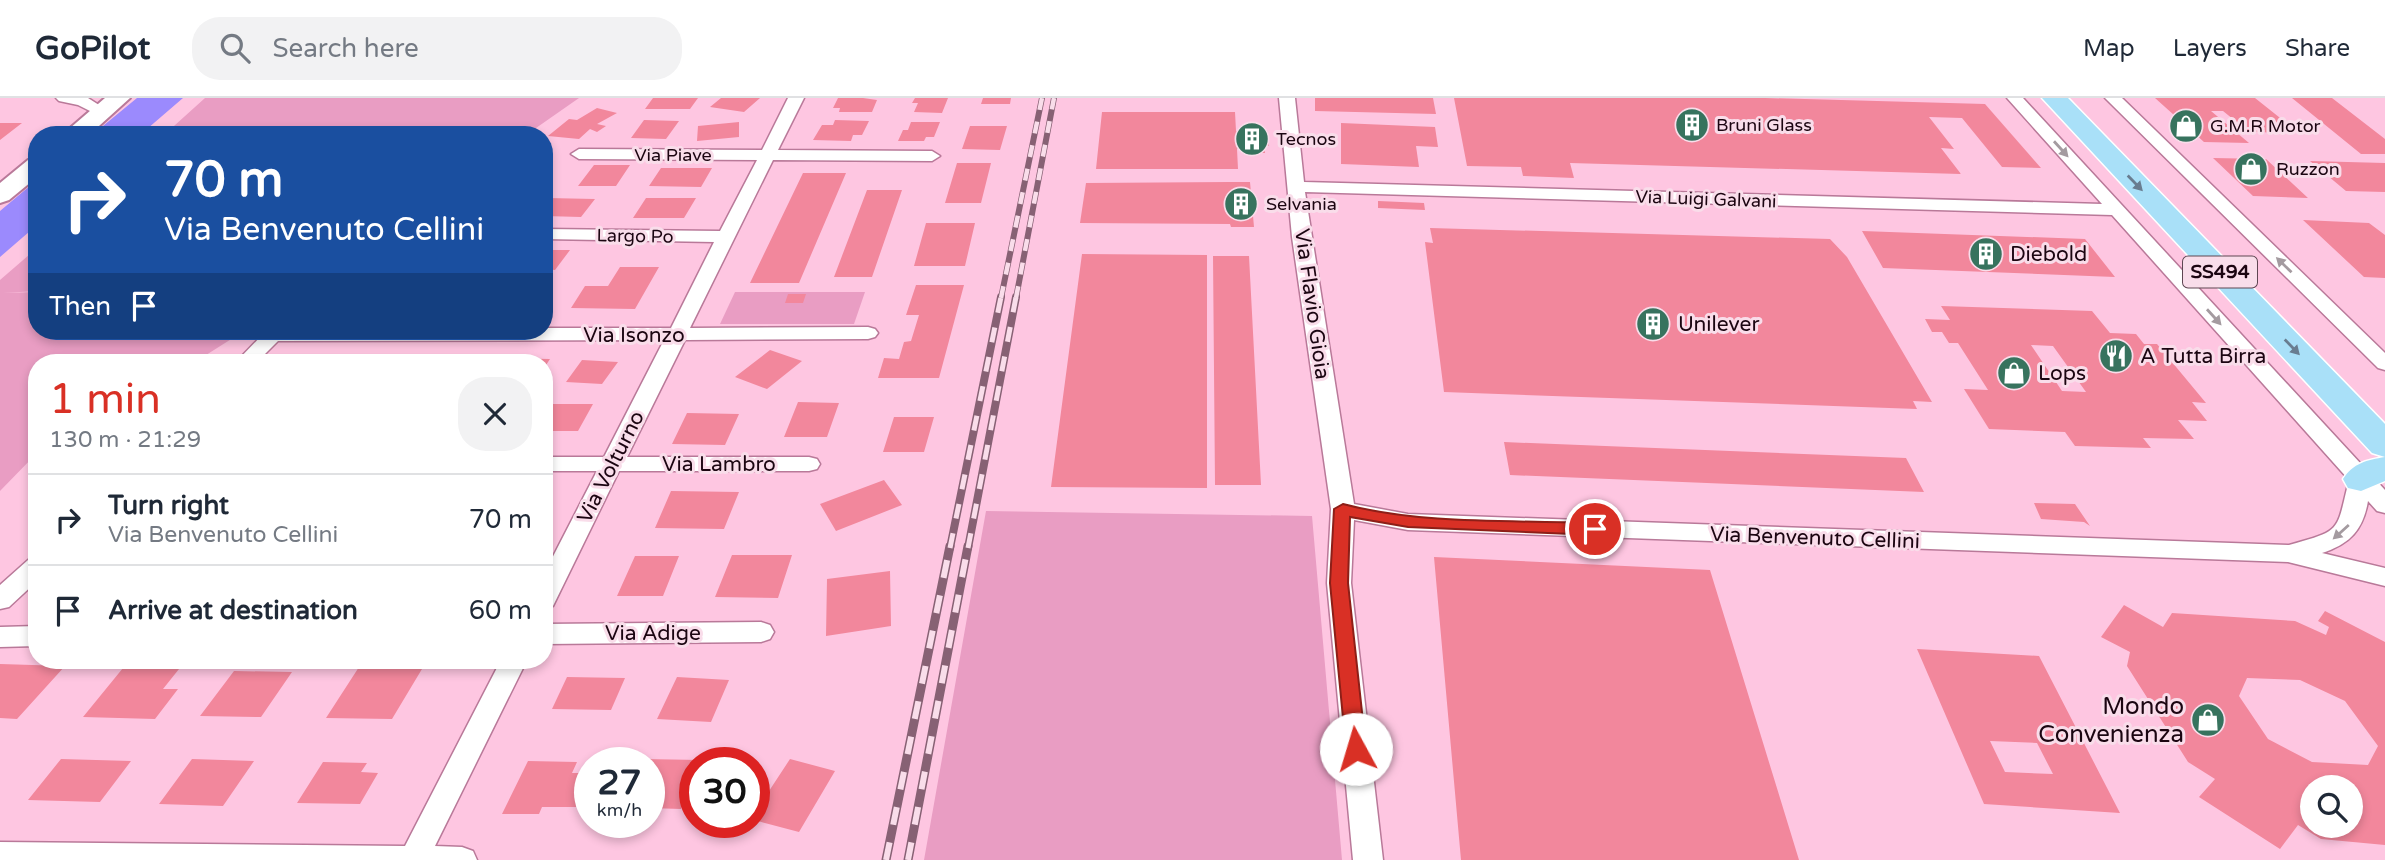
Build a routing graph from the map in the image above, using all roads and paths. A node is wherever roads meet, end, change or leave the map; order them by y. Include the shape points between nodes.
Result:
1 (64, 98) edge
2 (796, 98) edge
3 (1287, 98) edge
4 (2015, 98) edge
5 (2054, 98) edge
6 (2081, 98) edge
7 (2113, 98) edge
8 (110, 105) edge
9 (85, 126) edge
10 (579, 154) dead end
11 (768, 155) junction
12 (932, 156) dead end
13 (28, 172) edge
14 (1295, 187) junction
15 (0, 195) edge
16 (2117, 210) junction
17 (553, 234) edge
18 (726, 237) junction
19 (868, 333) dead end
20 (553, 335) edge
21 (677, 335) junction
22 (269, 340) edge
23 (254, 354) edge
24 (2385, 364) edge
25 (2385, 409) edge
26 (2385, 445) edge
27 (553, 464) edge
28 (612, 464) junction
29 (809, 464) dead end
30 (2373, 474) edge
31 (2385, 505) edge
32 (1343, 509) junction
33 (2288, 553) junction
34 (28, 574) edge
35 (2385, 577) edge
36 (553, 581) edge
37 (0, 600) edge
38 (761, 632) dead end
39 (553, 634) edge
40 (28, 636) edge
41 (0, 637) edge
42 (509, 669) edge
43 (0, 855) edge
44 (413, 860) edge
45 (462, 860) edge
46 (1368, 860) edge

1 - 8 street
2 - 11 street
3 - 14 street, Via Flavio Gioia
4 -> 16 street
5 -> 26 main road, SS494
6 - 25 main road, SS494
24 -> 7 street
8 - 9 main road
10 - 11 street, Via Piave
11 - 12 street, Via Piave
11 - 18 street
13 - 15 main road
14 - 16 street, Via Luigi Galvani
14 - 32 street, Via Flavio Gioia
16 -> 30 street
17 - 18 street, Largo Po
18 - 21 street
19 - 21 street, Via Isonzo
20 - 21 street, Via Isonzo
21 - 28 street, Via Volturno
22 - 23 street, Via Isonzo
27 - 28 street, Via Lambro
28 - 29 street, Via Lambro
28 - 36 street, Via Volturno
30 - 31 street
30 -> 33 street via 2354,503 2346,531 2335,539
32 - 33 street, Via Benvenuto Cellini via 1408,522
32 - 46 street, Via Flavio Gioia via 1339,583
33 - 35 street
34 - 37 street
38 - 39 street, Via Adige
40 - 41 street
42 - 44 street
43 - 44 street
44 - 45 street

